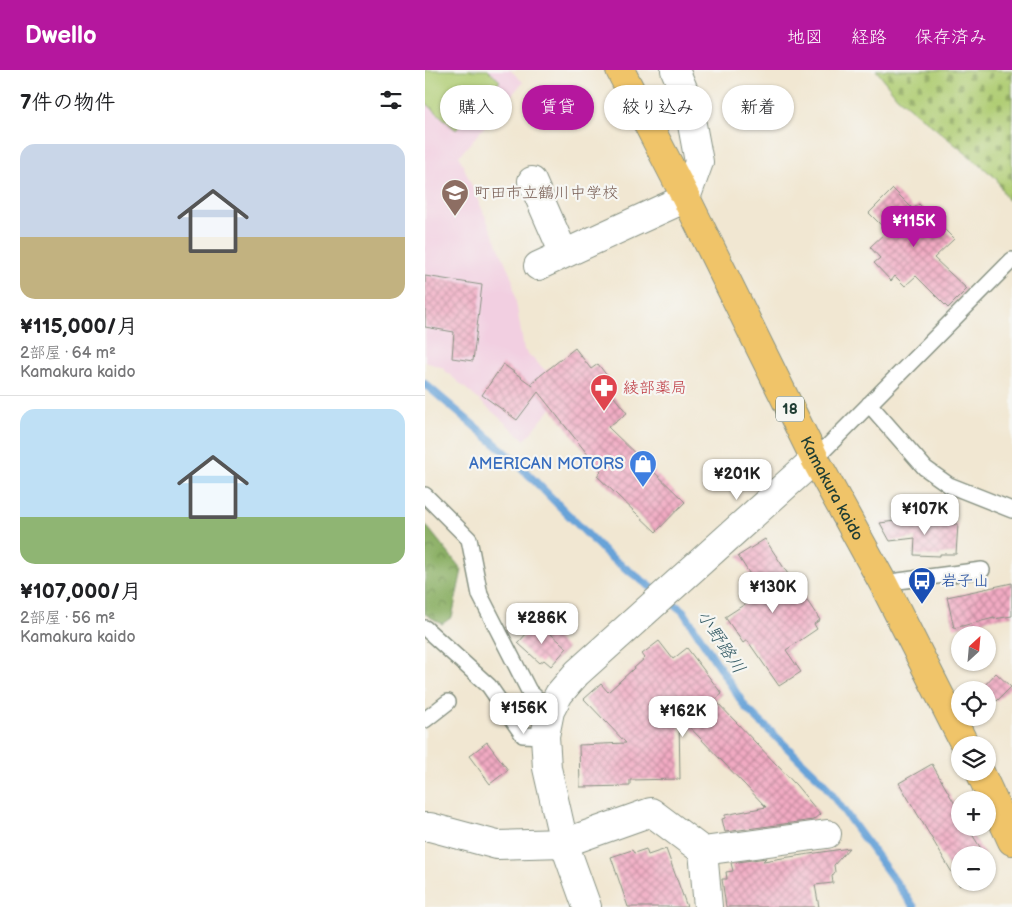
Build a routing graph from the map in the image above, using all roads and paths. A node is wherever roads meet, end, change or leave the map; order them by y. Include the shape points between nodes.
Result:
1 (620, 70) edge
2 (675, 70) edge
3 (532, 181) dead end
4 (686, 198) junction
5 (564, 254) junction
6 (1012, 260) edge
7 (538, 266) dead end
8 (869, 404) junction
9 (815, 459) junction
10 (425, 495) edge
11 (1012, 510) edge
12 (982, 570) dead end
13 (883, 582) junction
14 (425, 628) edge
15 (448, 702) dead end
16 (425, 720) edge
17 (547, 724) junction
18 (960, 736) edge
19 (983, 781) edge
20 (425, 827) edge
21 (827, 834) dead end
22 (1012, 841) edge
23 (564, 843) junction
24 (703, 851) junction
25 (587, 907) edge
26 (707, 907) edge

1 - 4 main road, Kamakura kaido / 18
2 - 4 street via 687,98 699,162
3 - 5 street
4 - 5 street
4 - 9 main road, Kamakura kaido / 18
5 - 7 street
6 - 8 lane
8 - 9 lane
8 - 11 lane via 925,468 949,485
9 - 13 main road, Kamakura kaido / 18
9 - 17 street via 577,674 559,694
10 - 17 lane via 469,539 480,595
12 - 13 lane
13 - 18 main road, Kamakura kaido / 18
14 - 17 lane via 489,686 523,735
15 - 16 lane
17 - 23 street via 547,768
19 - 22 main road
20 - 23 street via 497,845
21 - 24 street
23 - 24 street via 651,812
23 - 25 street
24 - 26 street

